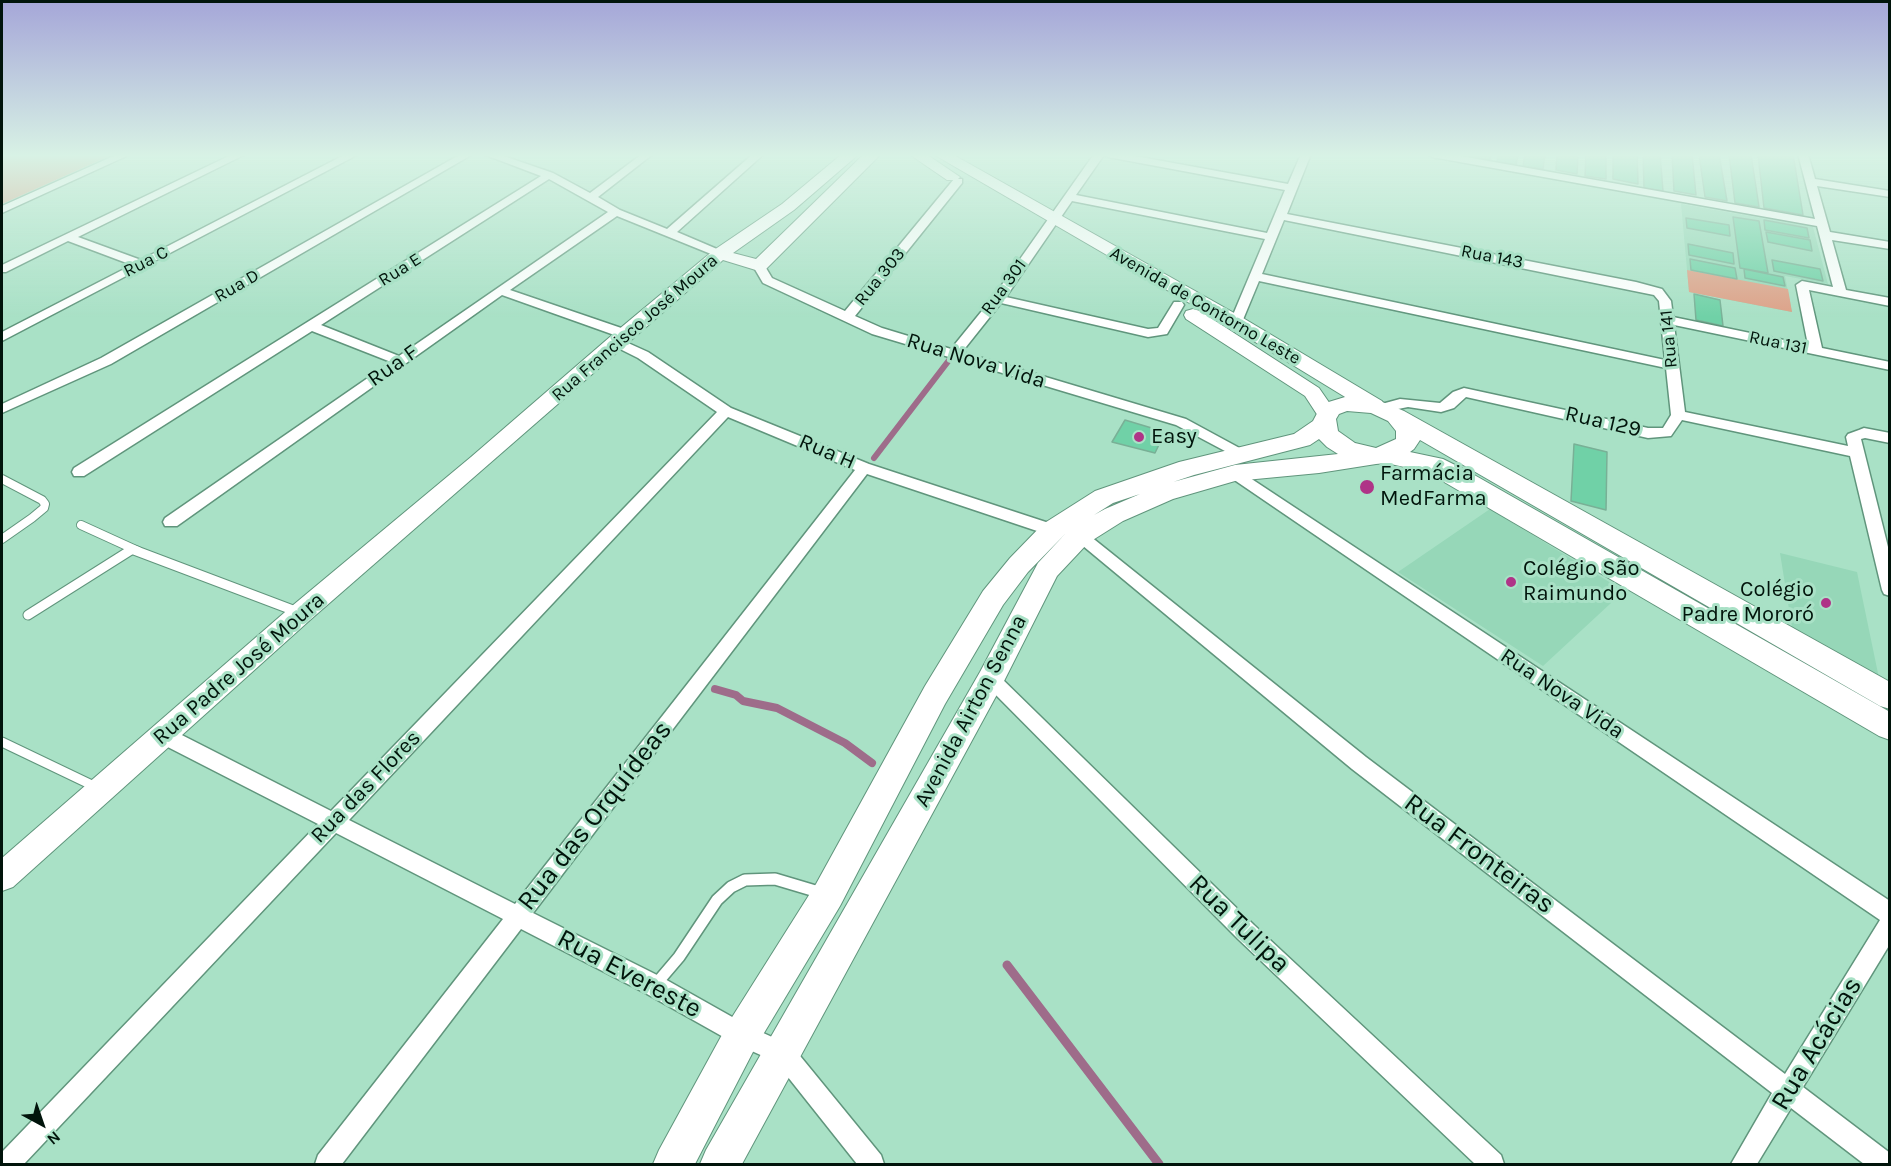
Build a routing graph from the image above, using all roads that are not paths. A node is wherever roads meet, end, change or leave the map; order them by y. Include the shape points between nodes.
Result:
1 (127, 208) edge
2 (249, 208) edge
3 (373, 208) edge
4 (497, 208) edge
5 (609, 208) edge
6 (697, 208) edge
7 (786, 208) edge
8 (818, 208) edge
9 (936, 208) edge
10 (1016, 208) edge
11 (1025, 208) edge
12 (1061, 208) edge
13 (1127, 208) edge
14 (1283, 208) edge
15 (1716, 208) edge
16 (1818, 208) edge
17 (616, 212) junction
18 (1280, 216) junction
19 (1049, 224) junction
20 (1824, 229) junction
21 (669, 233) junction
22 (67, 237) junction
23 (1272, 237) junction
24 (1890, 246) edge
25 (720, 254) junction
26 (141, 264) junction
27 (759, 266) junction
28 (2, 269) edge
29 (1254, 276) junction
30 (1632, 285) joint
31 (502, 291) junction
32 (1840, 293) junction
33 (998, 298) junction
34 (1890, 302) edge
35 (1178, 305) junction
36 (847, 317) junction
37 (1667, 320) junction
38 (1236, 321) junction
39 (312, 326) junction
40 (2, 337) edge
41 (621, 338) junction
42 (1816, 351) junction
43 (953, 355) junction
44 (401, 361) junction
45 (1670, 365) junction
46 (1890, 366) edge
47 (2, 409) edge
48 (1385, 410) junction
49 (726, 411) junction
50 (1677, 415) junction
51 (1325, 419) junction
52 (1886, 437) edge
53 (1855, 452) junction
54 (1381, 456) junction
55 (479, 462) joint
56 (1238, 464) junction
57 (864, 468) junction
58 (79, 472) dead end
59 (2, 479) edge
60 (171, 522) dead end
61 (81, 525) dead end
62 (1066, 533) junction
63 (2, 538) edge
64 (132, 549) junction
65 (1890, 590) edge
66 (301, 613) junction
67 (28, 615) dead end
68 (992, 679) junction
69 (1890, 697) edge
70 (1890, 727) edge
71 (163, 735) junction
72 (2, 742) edge
73 (102, 790) junction
74 (333, 822) junction
75 (2, 878) edge
76 (828, 895) junction
77 (1890, 914) edge
78 (518, 915) junction
79 (1890, 923) edge
80 (655, 986) junction
81 (742, 1035) junction
82 (784, 1054) junction
83 (1789, 1090) junction
84 (7, 1164) edge
85 (327, 1164) edge
86 (673, 1164) edge
87 (720, 1164) edge
88 (872, 1164) edge
89 (1492, 1164) edge
90 (1743, 1164) edge
91 (1884, 1164) edge

1 - 22 street
2 - 26 street, Rua C
3 - 47 street, Rua D via 105,361
4 - 39 street, Rua E
5 - 17 street
6 - 21 street
7 - 25 street, Rua Francisco José Moura
8 - 27 street
9 - 36 street, Rua 303
10 - 19 street, Avenida de Contorno Leste
11 - 19 street, Avenida de Contorno Leste
12 - 19 street, Rua 301
13 - 23 street
14 - 18 street
15 - 20 street
16 - 20 street
17 - 21 street
17 - 31 street, Rua F
18 - 23 street
18 - 30 street, Rua 143
19 - 33 street, Rua 301
19 - 35 street, Avenida de Contorno Leste
19 - 38 street, Avenida de Contorno Leste
20 - 24 street
20 - 32 street
21 - 25 street
22 - 26 street
22 - 28 street
23 - 29 street
25 - 27 street, Rua Nova Vida
25 - 41 street, Rua Francisco José Moura
26 - 40 street, Rua C
27 - 36 street, Rua Nova Vida via 766,280
29 - 38 street
29 - 45 street
30 - 37 street, Rua 141 via 1663,296
31 - 41 street, Rua H
31 - 44 street, Rua F
32 - 34 street
32 - 42 street via 1802,285
33 - 35 street via 1148,333 1162,331
33 - 43 street, Rua 301
35 - 51 street, Avenida de Contorno Leste via 1312,392
36 - 43 street, Rua Nova Vida via 877,331
37 - 42 street, Rua 131
37 - 45 street, Rua 141
38 - 48 street, Avenida de Contorno Leste
39 - 44 street
39 - 58 street, Rua E
41 - 49 street, Rua H
41 - 55 street, Rua Francisco José Moura
42 - 46 street, Rua 131
43 - 56 street, Rua Nova Vida via 1181,422
44 - 60 street, Rua F
45 - 50 street, Rua 141
48 - 50 street, Rua 129 via 1408,403 1441,408 1464,392 1654,433 1670,430
48 - 51 main road, Avenida Airton Senna via 1345,404 1330,409
48 - 54 main road via 1403,423 1409,437 1406,444
48 - 69 main road, Avenida de Contorno Leste
49 - 57 street, Rua H
49 - 74 street, Rua das Flores
50 - 53 street
51 - 54 main road via 1327,433 1341,446
51 - 56 main road, Avenida Airton Senna via 1302,440
52 - 53 street via 1855,435
53 - 65 street
54 - 56 main road, Avenida Airton Senna via 1319,465
54 - 70 main road via 1434,465 1460,478
55 - 66 street, Rua Padre José Moura
56 - 62 main road, Avenida Airton Senna via 1143,482 1104,497
56 - 77 street, Rua Nova Vida
57 - 62 street, Rua H
57 - 78 street, Rua das Orquídeas
59 - 63 lane via 45,504
61 - 64 lane
62 - 68 main road, Avenida Airton Senna
62 - 76 main road, Avenida Airton Senna via 1019,565 993,598 935,695
62 - 83 street, Rua Fronteiras via 1359,763
64 - 66 lane
64 - 67 lane
66 - 71 street, Rua Padre José Moura
68 - 82 main road, Avenida Airton Senna
68 - 89 street, Rua Tulipa via 1246,932
71 - 73 street, Rua Padre José Moura
71 - 74 street, Rua Evereste
72 - 73 lane
73 - 75 street, Rua Padre José Moura
74 - 78 street, Rua Evereste
74 - 84 street, Rua das Flores
76 - 80 lane via 766,879 745,880 731,887 717,900
76 - 81 main road, Avenida Airton Senna
78 - 80 street, Rua Evereste
78 - 85 street, Rua das Orquídeas
79 - 83 street, Rua Acácias
80 - 81 street, Rua Evereste
81 - 82 street, Rua Evereste
81 - 86 main road, Avenida Airton Senna
82 - 87 main road, Avenida Airton Senna
82 - 88 street
83 - 90 street, Rua Acácias
83 - 91 street, Rua Fronteiras

